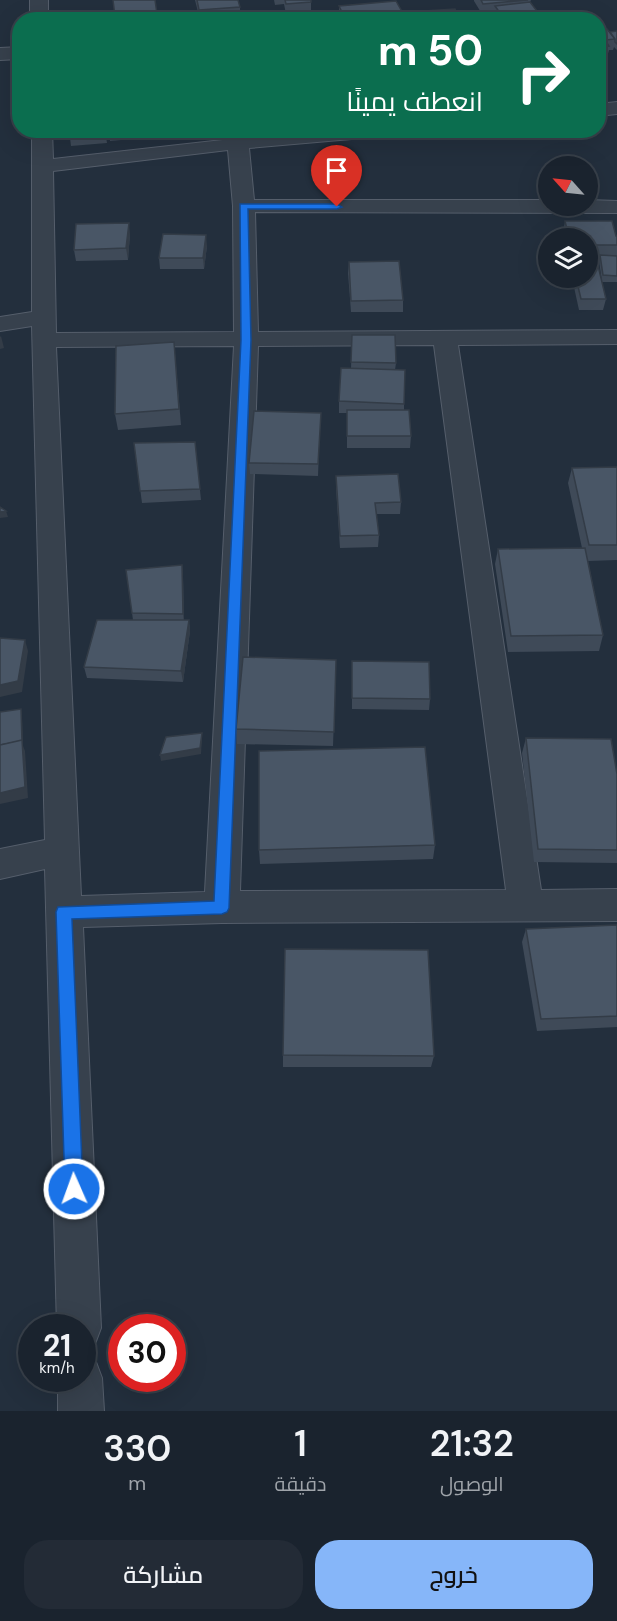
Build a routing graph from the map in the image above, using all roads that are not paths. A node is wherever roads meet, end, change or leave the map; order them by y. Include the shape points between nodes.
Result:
1 (42, 138) edge
2 (295, 138) edge
3 (238, 143) junction
4 (44, 166) junction
5 (244, 206) junction
6 (617, 207) edge
7 (0, 324) edge
8 (44, 329) junction
9 (617, 337) edge
10 (445, 338) junction
11 (246, 340) junction
12 (62, 851) junction
13 (0, 864) edge
14 (617, 906) edge
15 (526, 907) junction
16 (222, 908) junction
17 (64, 912) junction
18 (78, 1314) edge
19 (80, 1392) edge
20 (81, 1411) edge

1 - 4 street
2 - 3 street
3 - 4 street
3 - 5 street
4 - 8 street
5 - 6 street
5 - 11 street
7 - 8 street
8 - 11 street
8 - 12 street
9 - 10 street
10 - 11 street
10 - 15 street
11 - 16 street
12 - 13 street
12 - 17 street
14 - 15 street
15 - 16 street
16 - 17 street
17 - 18 street
19 - 20 street

